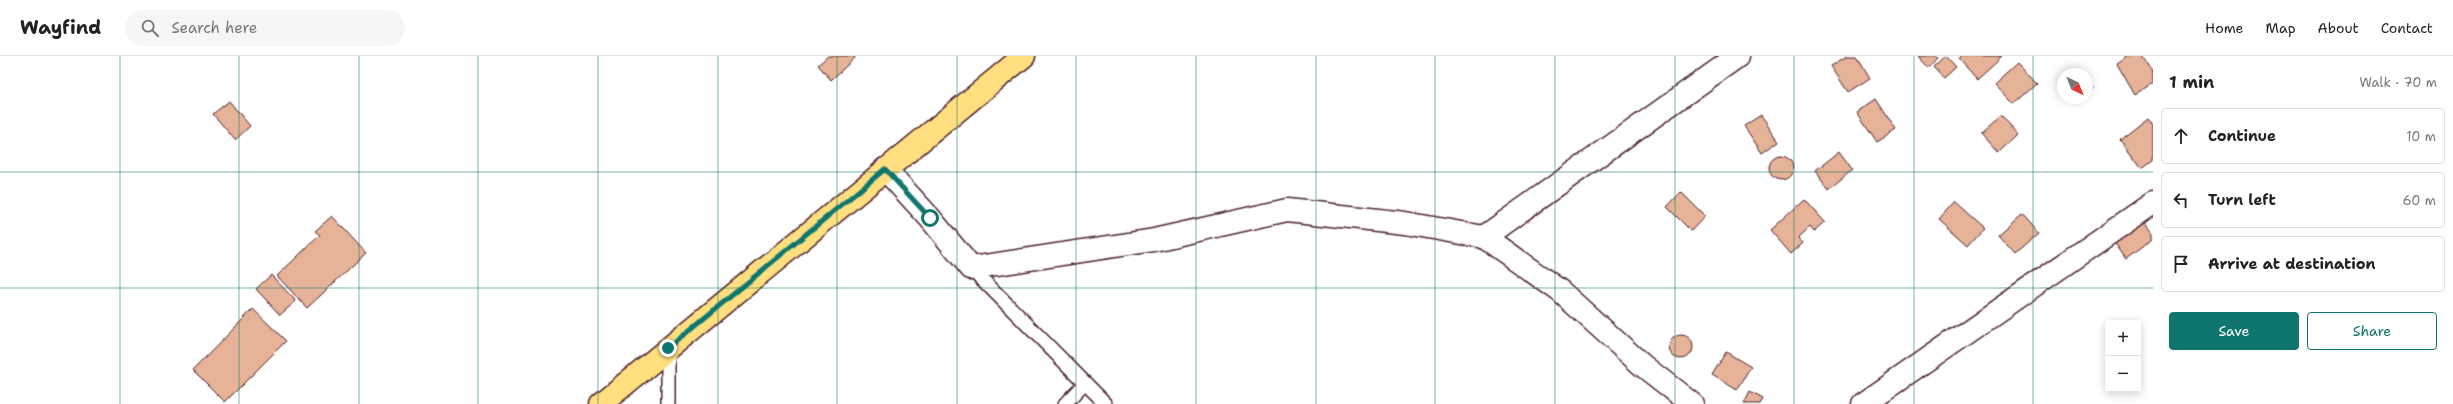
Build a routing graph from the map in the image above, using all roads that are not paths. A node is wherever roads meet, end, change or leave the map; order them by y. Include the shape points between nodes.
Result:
1 (1024, 56) edge
2 (1738, 56) edge
3 (885, 169) junction
4 (2153, 203) edge
5 (1484, 237) junction
6 (971, 268) junction
7 (668, 348) junction
8 (1085, 383) junction
9 (601, 404) edge
10 (668, 404) edge
11 (1066, 404) edge
12 (1106, 404) edge
13 (1692, 404) edge
14 (1863, 404) edge

1 - 3 main road
2 - 5 street
3 - 6 street
3 - 7 main road
4 - 14 street
5 - 6 street via 1405,223 1287,210 1154,240
5 - 13 street via 1560,291 1642,365
6 - 8 lane
7 - 9 main road
7 - 10 lane
8 - 11 lane
8 - 12 lane

